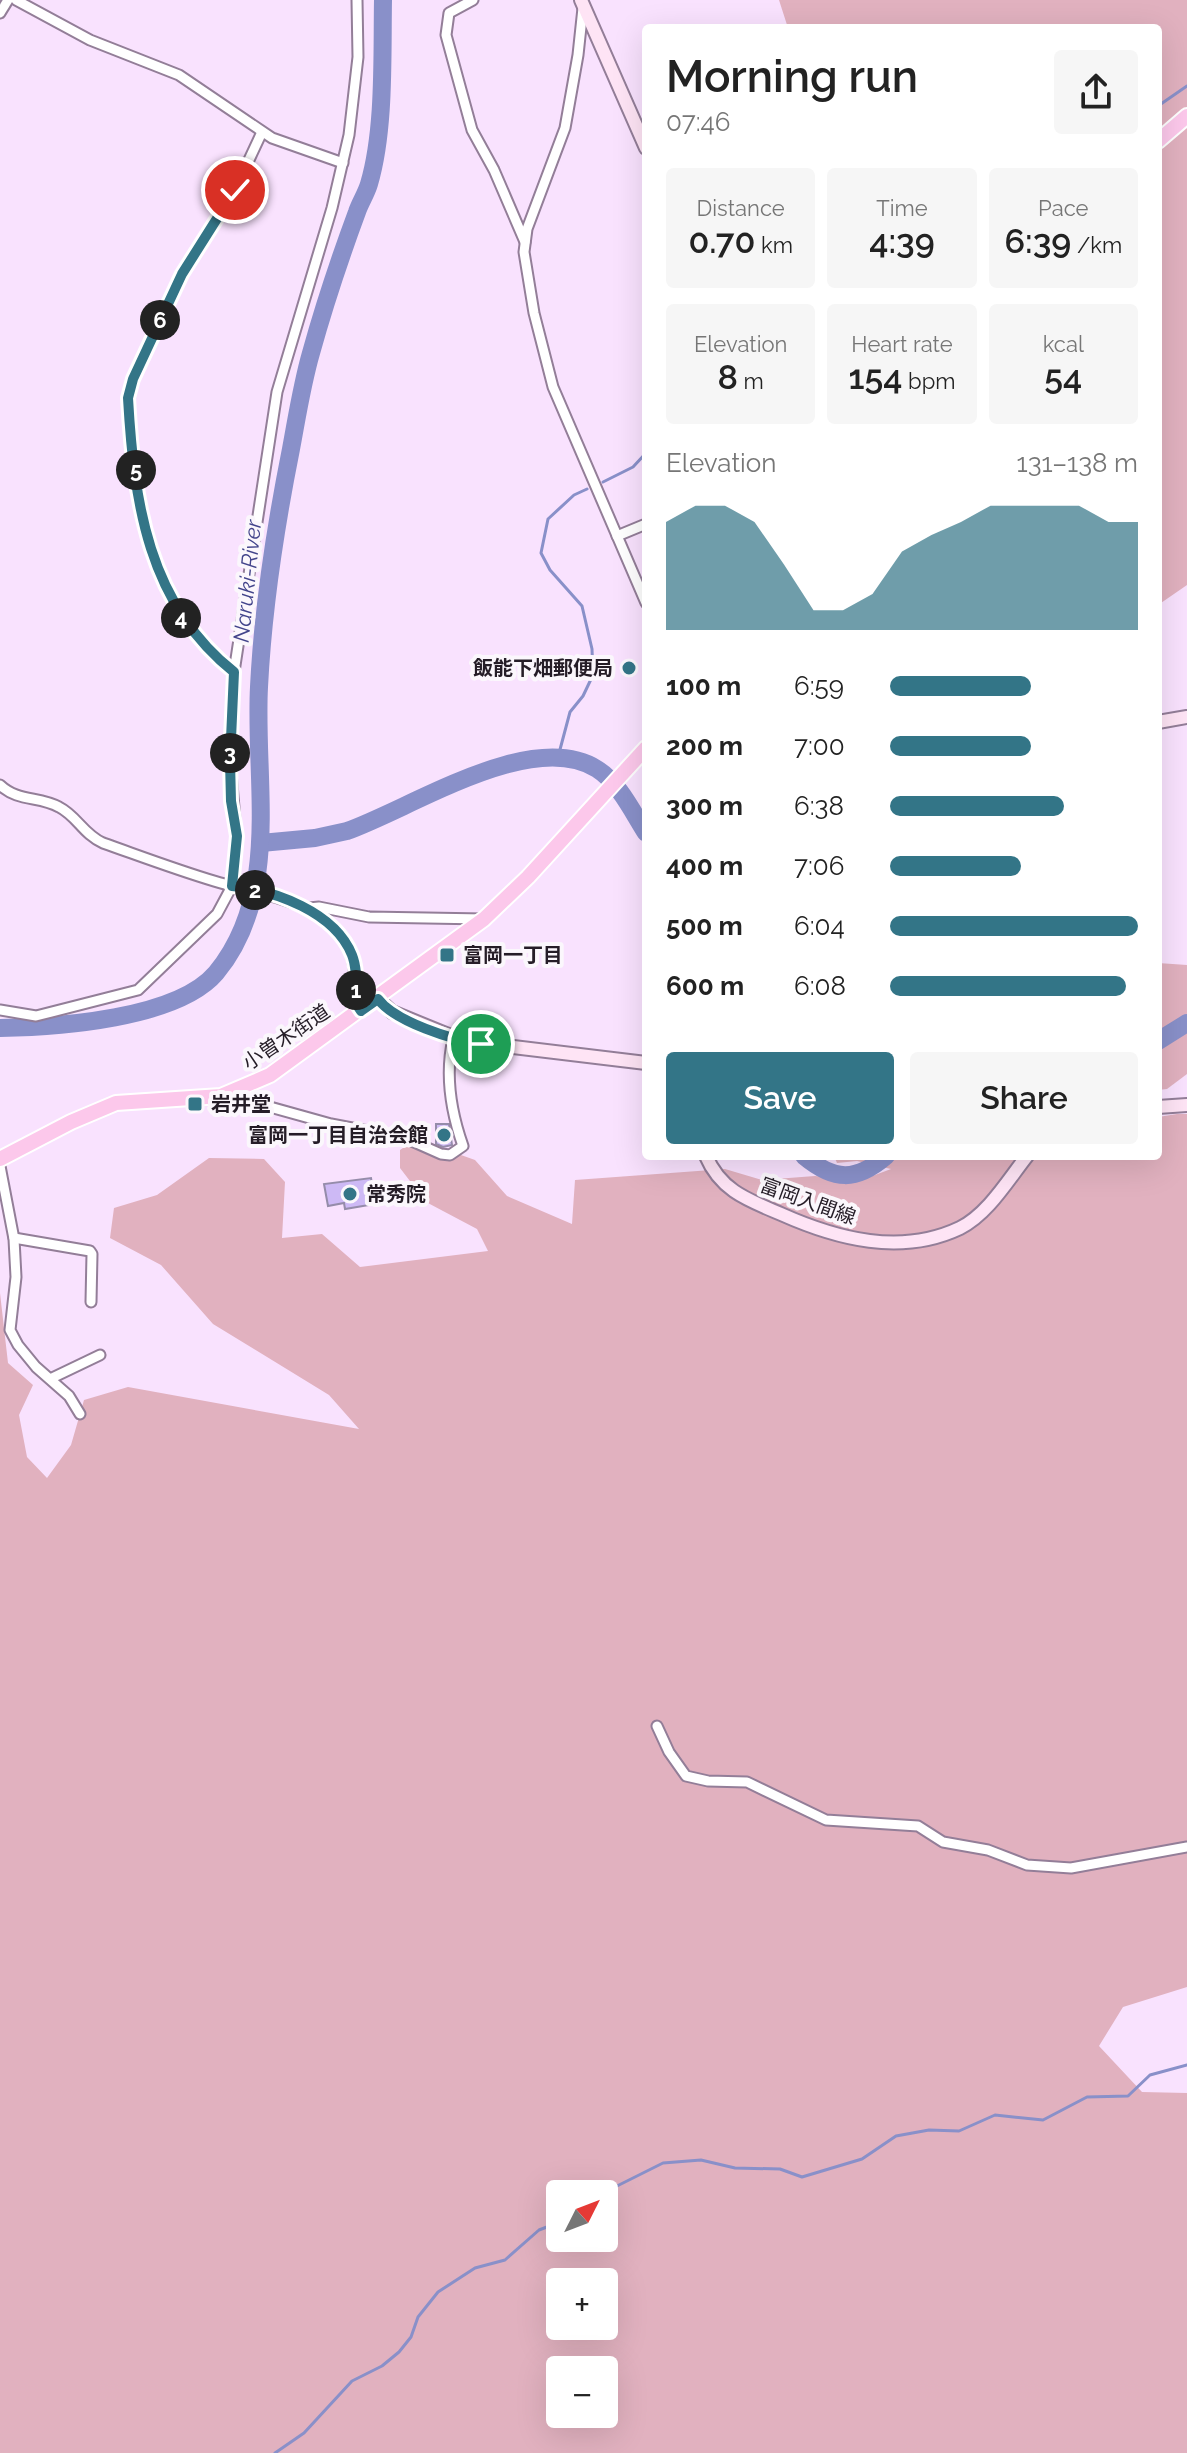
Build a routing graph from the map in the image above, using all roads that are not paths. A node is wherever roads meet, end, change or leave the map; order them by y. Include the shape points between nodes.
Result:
1 (8, 0) edge
2 (16, 0) edge
3 (357, 0) edge
4 (473, 0) edge
5 (582, 2) edge
6 (0, 13) edge
7 (1187, 116) edge
8 (262, 132) junction
9 (1162, 138) edge
10 (642, 139) edge
11 (343, 163) junction
12 (525, 243) junction
13 (642, 526) edge
14 (617, 536) junction
15 (642, 594) edge
16 (234, 672) junction
17 (1187, 717) edge
18 (1162, 721) edge
19 (642, 754) edge
20 (0, 785) edge
21 (232, 886) junction
22 (309, 908) junction
23 (484, 919) junction
24 (378, 999) junction
25 (0, 1010) edge
26 (361, 1011) junction
27 (453, 1039) junction
28 (642, 1063) edge
29 (235, 1092) junction
30 (1187, 1105) edge
31 (1162, 1107) edge
32 (0, 1159) edge
33 (708, 1160) edge
34 (1024, 1160) edge
35 (0, 1166) edge
36 (14, 1238) junction
37 (91, 1302) dead end
38 (100, 1355) dead end
39 (52, 1378) junction
40 (80, 1414) dead end
41 (657, 1726) dead end
42 (1187, 1847) edge

1 - 6 street
2 - 8 street via 90,40 179,75
3 - 11 street via 357,68
4 - 12 street via 449,13 446,35 472,130
5 - 10 main road
5 - 12 street via 565,128
7 - 9 main road
8 - 11 street
8 - 16 street via 235,190 177,284 128,398 143,528 157,570 182,620 207,651
11 - 16 street via 277,392
12 - 14 street via 534,313 553,387
13 - 14 street
14 - 15 street
16 - 21 street via 230,761 237,836
17 - 18 main road
19 - 23 main road, 小曽木街道
20 - 21 street via 18,797 62,808 103,843
21 - 22 street
21 - 25 street via 217,914 138,990 36,1016
22 - 23 street via 369,917
22 - 26 street via 349,948
23 - 24 main road, 小曽木街道
24 - 26 main road, 小曽木街道
24 - 27 main road via 392,1012
26 - 29 main road, 小曽木街道 via 270,1075
27 - 28 main road
27 - 29 street via 451,1113 463,1146 450,1155 405,1138 241,1099
29 - 32 main road, 小曽木街道 via 116,1103
30 - 31 main road
33 - 34 main road, 富岡入間線 via 719,1180 738,1195 826,1233 890,1242 935,1237 963,1226
35 - 36 street
36 - 37 street via 90,1251
36 - 39 street via 10,1330 36,1367
38 - 39 street
39 - 40 street
41 - 42 street via 686,1776 747,1782 826,1820 918,1826 943,1842 988,1850 1027,1865 1071,1868

